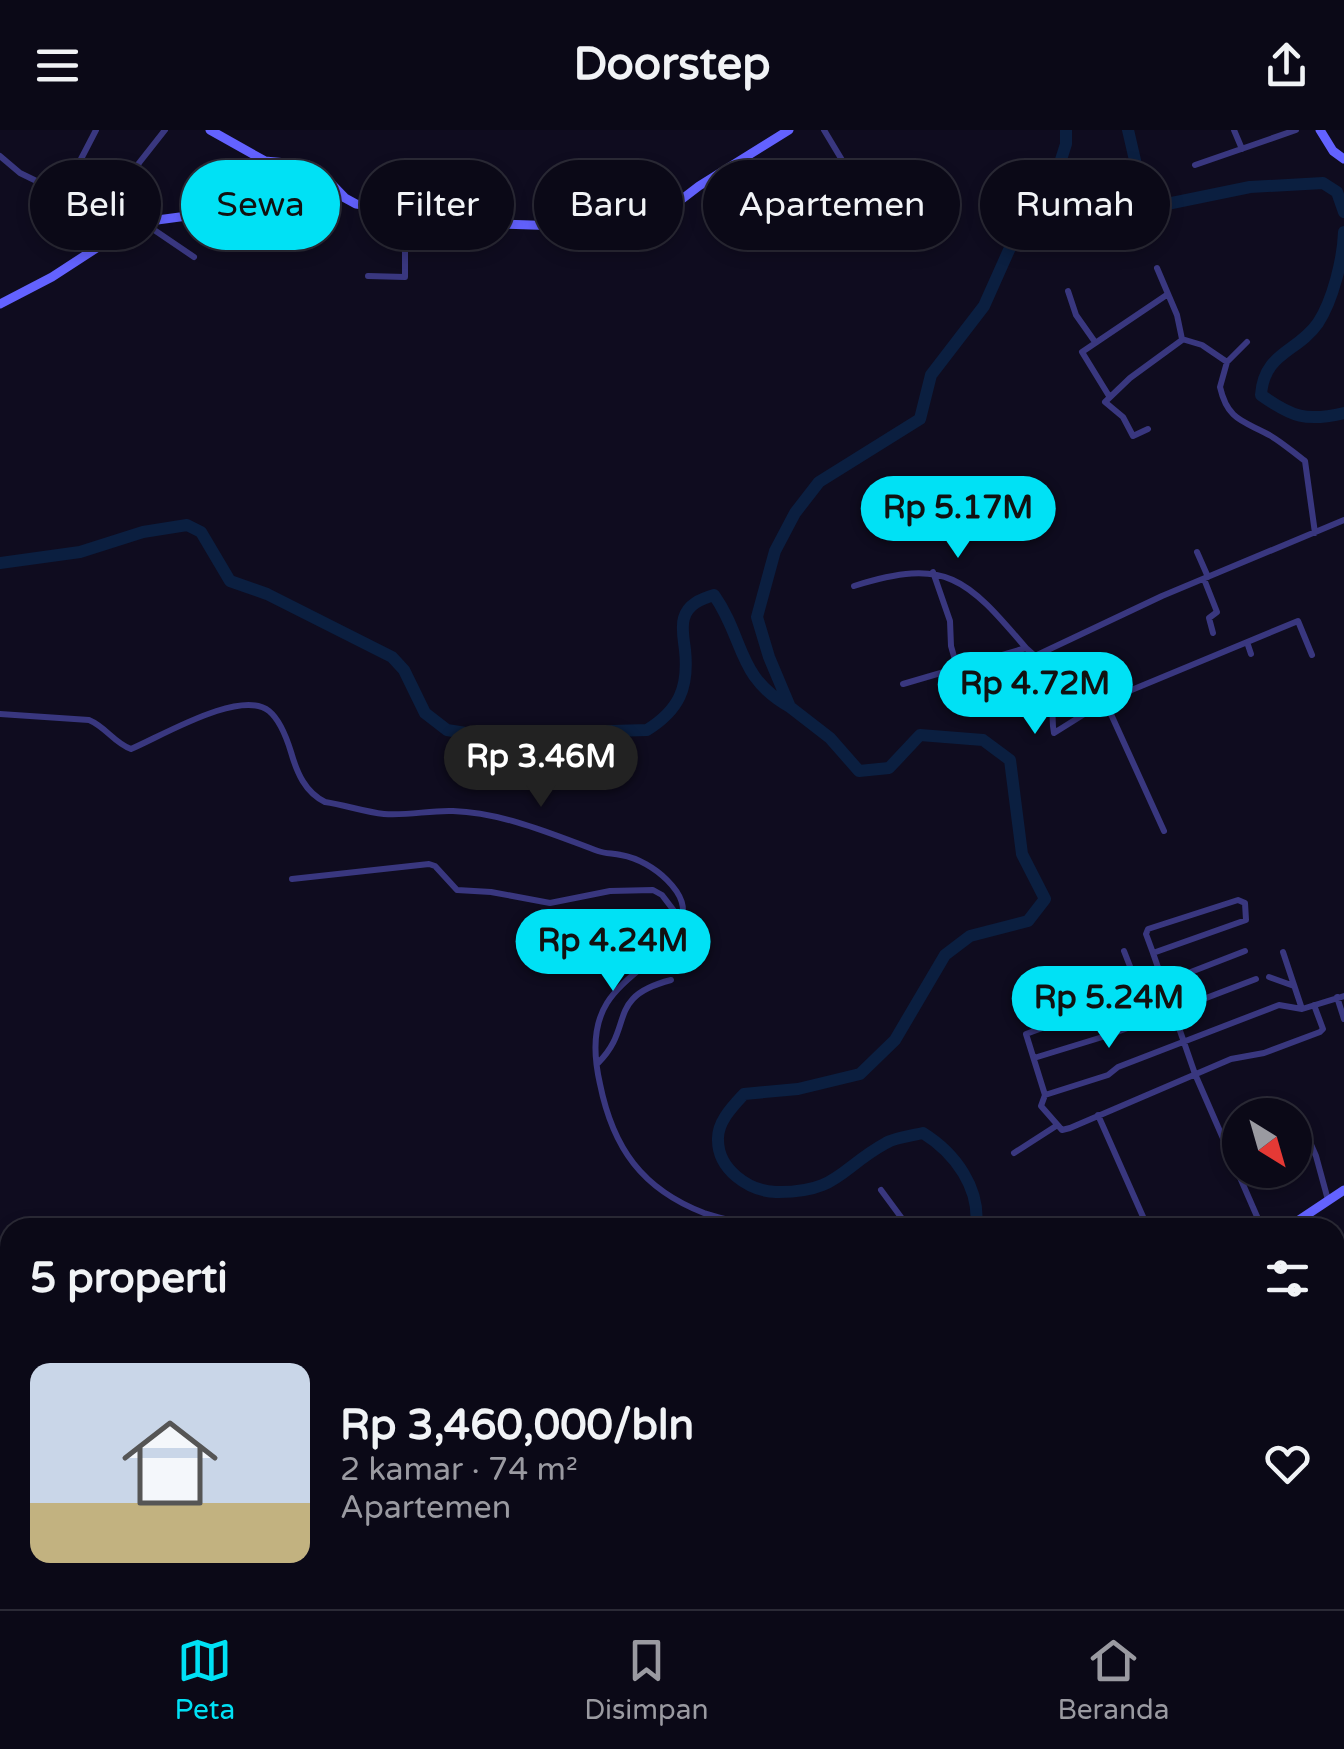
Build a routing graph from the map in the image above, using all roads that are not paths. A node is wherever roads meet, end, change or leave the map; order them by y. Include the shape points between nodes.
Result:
1 (96, 130) edge
2 (165, 130) edge
3 (210, 130) edge
4 (789, 130) edge
5 (824, 130) edge
6 (1234, 130) edge
7 (1296, 130) edge
8 (1320, 130) edge
9 (1242, 149) junction
10 (0, 156) edge
11 (1344, 158) edge
12 (259, 159) joint
13 (81, 160) edge
14 (141, 160) edge
15 (262, 160) edge
16 (842, 160) edge
17 (1196, 165) dead end
18 (30, 177) edge
19 (514, 224) edge
20 (161, 236) edge
21 (93, 250) edge
22 (405, 250) edge
23 (194, 257) dead end
24 (1157, 268) dead end
25 (368, 276) dead end
26 (1068, 291) dead end
27 (1168, 294) junction
28 (0, 304) edge
29 (1182, 339) junction
30 (1095, 342) junction
31 (1247, 342) dead end
32 (1227, 362) junction
33 (1108, 396) junction
34 (1148, 429) dead end
35 (1344, 520) edge
36 (1315, 533) junction
37 (1197, 552) dead end
38 (933, 572) junction
39 (1206, 578) junction
40 (854, 586) dead end
41 (1213, 634) dead end
42 (1247, 642) junction
43 (1026, 648) junction
44 (1017, 651) junction
45 (1251, 654) dead end
46 (1312, 654) dead end
47 (1000, 656) junction
48 (957, 667) junction
49 (903, 684) dead end
50 (1105, 701) junction
51 (1022, 704) dead end
52 (0, 714) edge
53 (1164, 831) dead end
54 (292, 879) dead end
55 (681, 921) junction
56 (1124, 951) dead end
57 (1246, 951) dead end
58 (1283, 952) dead end
59 (1153, 953) junction
60 (1132, 972) junction
61 (1268, 976) dead end
62 (1256, 979) dead end
63 (671, 980) dead end
64 (1164, 982) junction
65 (1101, 984) dead end
66 (1294, 986) junction
67 (1140, 992) junction
68 (1340, 996) edge
69 (1314, 1005) junction
70 (1302, 1009) junction
71 (1174, 1010) junction
72 (1344, 1019) edge
73 (1185, 1042) junction
74 (1034, 1058) junction
75 (597, 1064) junction
76 (1195, 1074) junction
77 (1045, 1095) junction
78 (1098, 1115) junction
79 (1056, 1126) junction
80 (1222, 1141) edge
81 (1312, 1144) edge
82 (1014, 1153) dead end
83 (1244, 1188) edge
84 (881, 1190) dead end
85 (1344, 1190) edge
86 (1328, 1201) junction
87 (724, 1218) edge
88 (902, 1218) edge
89 (1144, 1218) edge
90 (1257, 1218) edge
91 (1303, 1218) edge

1 - 13 street
2 - 14 street
3 - 12 street
4 - 19 street via 640,232
5 - 16 street
6 - 9 street
7 - 9 street
8 - 11 street
9 - 17 street
10 - 18 street
12 - 15 street
20 - 23 street
21 - 28 street
22 - 25 street via 405,277
24 - 27 street
26 - 30 street
27 - 29 street
27 - 30 street
29 - 32 street
29 - 33 street
30 - 33 street via 1082,353
31 - 32 street
32 - 36 street via 1220,387 1236,417 1306,463
33 - 34 street via 1105,404 1123,417 1131,435
35 - 36 street
36 - 39 street
37 - 39 street
38 - 40 street
38 - 43 street via 966,585
38 - 48 street
39 - 41 street via 1218,612 1209,618
39 - 43 street via 1041,653 1032,656
42 - 45 street
42 - 46 street via 1298,621
42 - 50 street
43 - 44 street
44 - 47 street
44 - 50 street via 1028,681 1050,692 1054,733
47 - 48 street
47 - 51 street
48 - 49 street
50 - 53 street
52 - 55 street via 90,720 131,749 213,712 264,708 316,798 384,814 450,811 500,818 642,862 670,882 684,905
54 - 55 street via 430,864 457,890 550,902 652,890
55 - 75 street via 672,939 604,1008
56 - 60 street
57 - 64 street
58 - 66 street
59 - 59 street via 1246,920 1245,904 1240,900 1148,929
59 - 64 street
60 - 65 street
60 - 67 street
61 - 66 street
62 - 71 street
63 - 75 street via 630,1000 613,1048
64 - 67 street
64 - 71 street
66 - 70 street
67 - 74 street via 1028,1031
68 - 69 street
68 - 72 street
69 - 70 street
69 - 76 street via 1322,1030
70 - 73 street via 1278,1005
71 - 73 street
71 - 74 street
73 - 76 street
73 - 77 street
74 - 77 street
75 - 87 street via 607,1118 636,1170 698,1210
76 - 78 street
76 - 80 street
77 - 79 street via 1041,1106
78 - 79 street via 1070,1128
78 - 89 street
79 - 82 street
81 - 86 street
83 - 90 street
84 - 88 street
85 - 86 street
86 - 91 street

